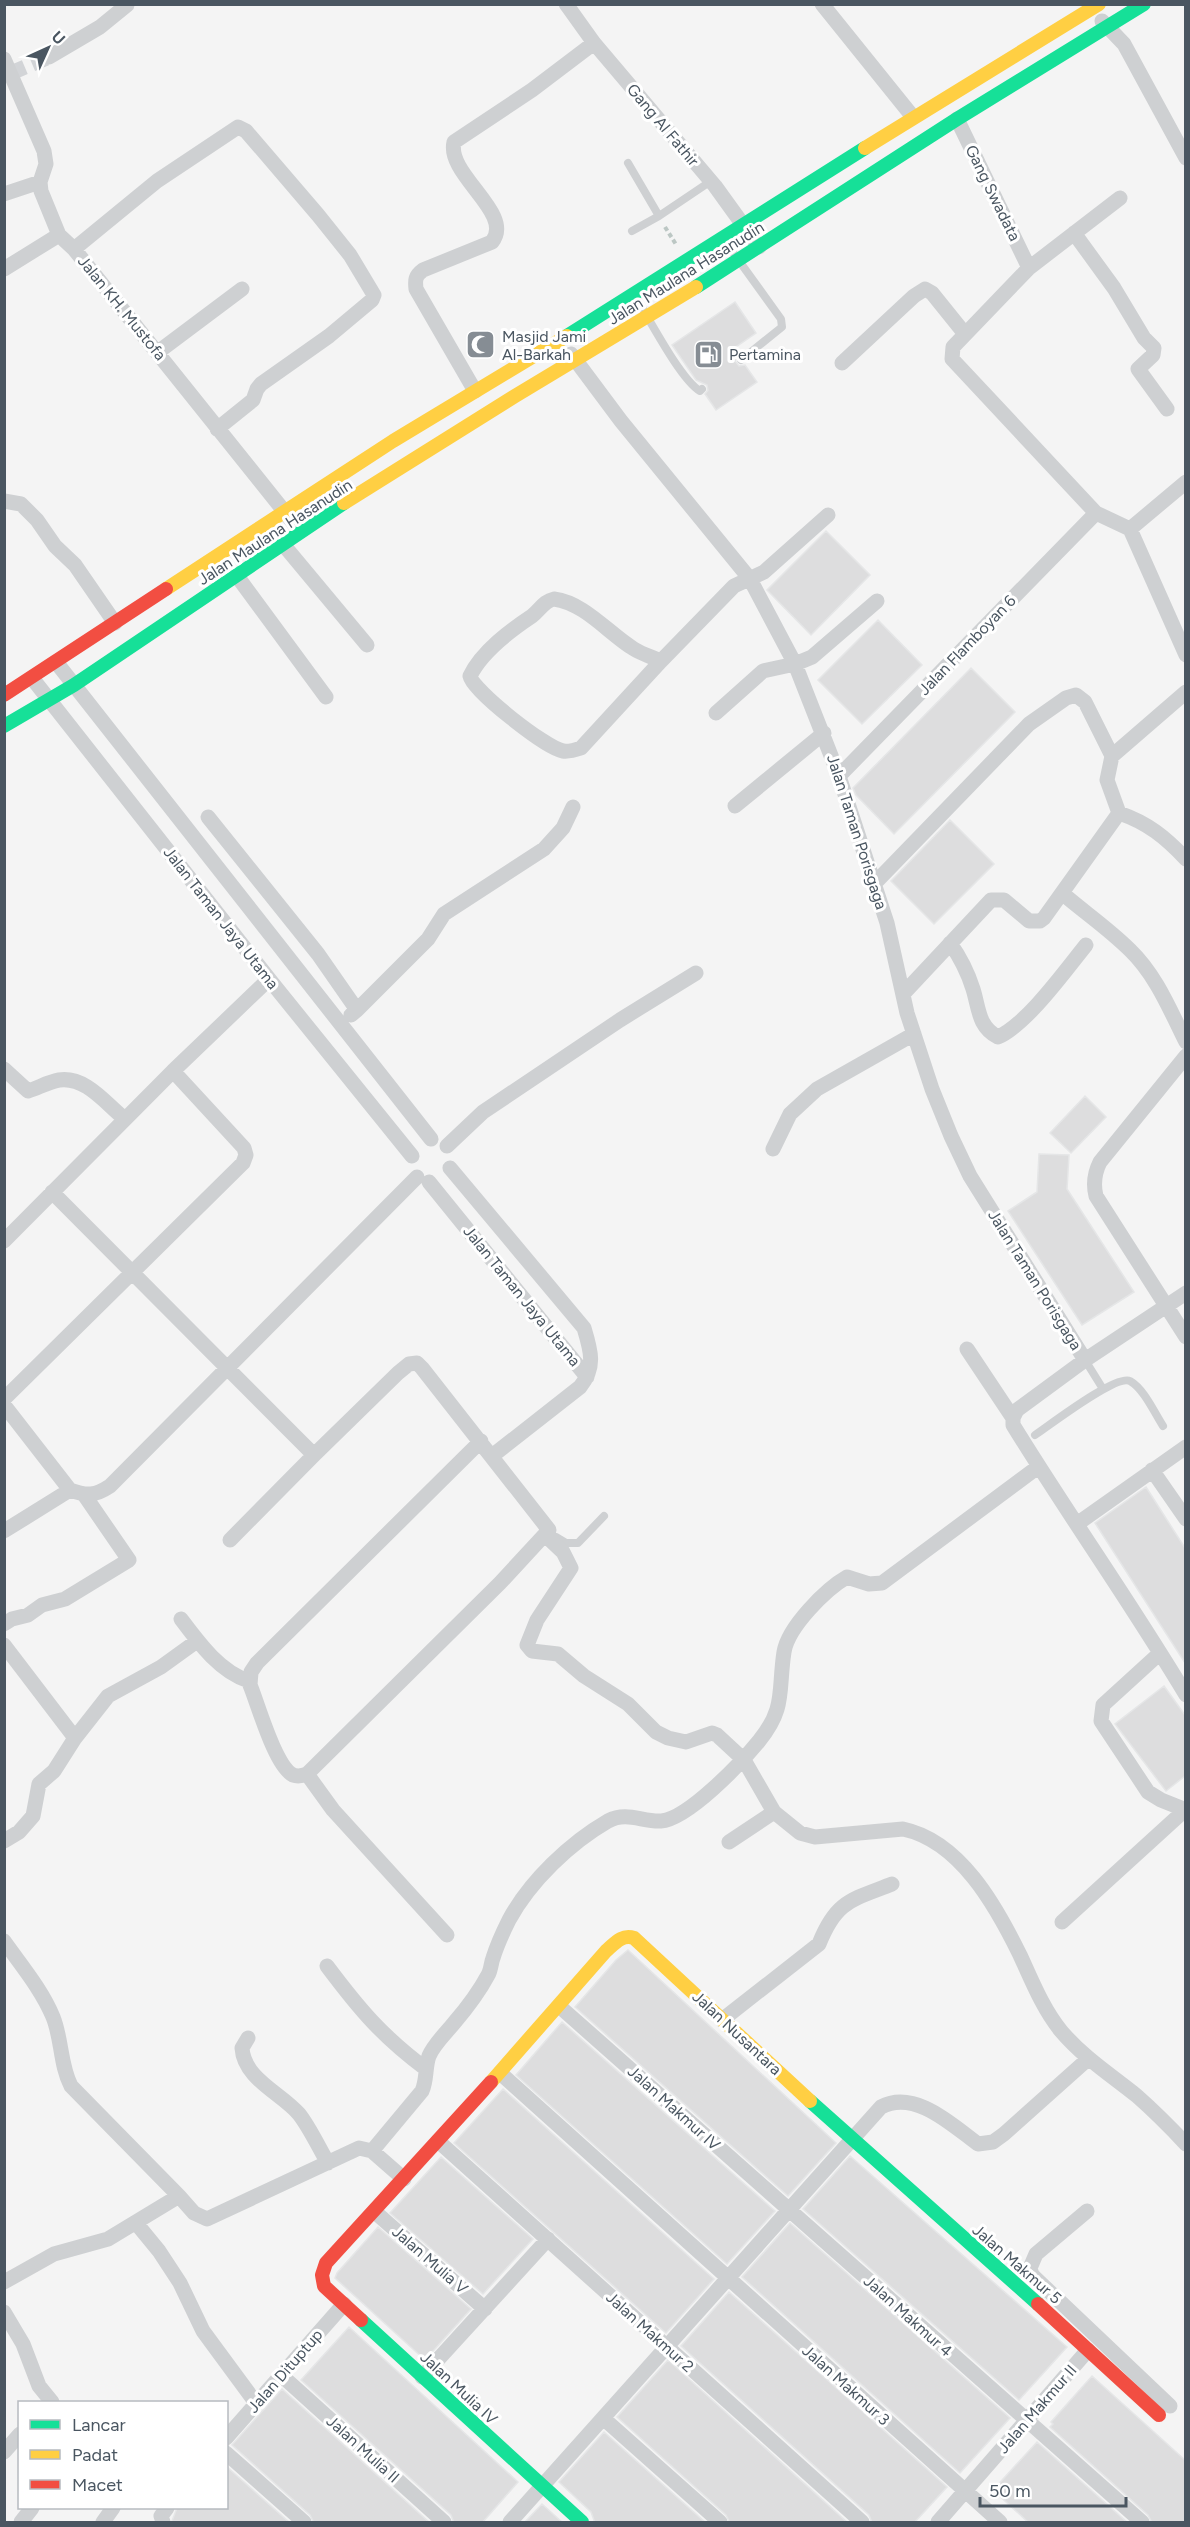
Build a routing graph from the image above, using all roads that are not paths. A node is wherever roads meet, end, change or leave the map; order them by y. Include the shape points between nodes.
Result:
1 (127, 4) edge
2 (566, 4) edge
3 (822, 4) edge
4 (1144, 4) edge
5 (1092, 6) edge
6 (1108, 28) junction
7 (594, 43) junction
8 (49, 57) tunnel mouth
9 (4, 59) edge
10 (908, 110) junction
11 (957, 119) junction
12 (867, 146) junction
13 (1185, 159) edge
14 (628, 163) dead end
15 (881, 168) junction
16 (40, 182) junction
17 (713, 184) junction
18 (4, 194) edge
19 (1120, 198) dead end
20 (659, 216) junction
21 (742, 226) junction
22 (632, 231) dead end
23 (1074, 233) junction
24 (59, 235) junction
25 (723, 238) junction
26 (759, 247) junction
27 (74, 249) junction
28 (738, 261) junction
29 (1029, 268) junction
30 (4, 269) edge
31 (243, 289) dead end
32 (635, 295) junction
33 (649, 318) junction
34 (965, 334) junction
35 (561, 339) junction
36 (158, 352) junction
37 (576, 360) junction
38 (741, 360) dead end
39 (842, 363) dead end
40 (702, 389) dead end
41 (475, 390) junction
42 (1167, 409) dead end
43 (217, 429) junction
44 (1185, 482) edge
45 (4, 501) edge
46 (281, 507) junction
47 (1096, 513) junction
48 (828, 515) dead end
49 (1130, 528) junction
50 (300, 531) junction
51 (282, 543) junction
52 (237, 576) junction
53 (750, 579) junction
54 (877, 601) dead end
55 (113, 620) junction
56 (367, 645) dead end
57 (1185, 655) edge
58 (661, 661) junction
59 (56, 662) junction
60 (795, 664) junction
61 (32, 678) junction
62 (74, 685) junction
63 (1185, 692) edge
64 (4, 695) edge
65 (326, 697) dead end
66 (49, 699) junction
67 (716, 713) dead end
68 (4, 726) edge
69 (824, 733) junction
70 (1112, 756) junction
71 (839, 777) junction
72 (735, 806) dead end
73 (573, 807) dead end
74 (1119, 813) junction
75 (208, 817) dead end
76 (230, 844) junction
77 (211, 858) junction
78 (1185, 859) edge
79 (874, 884) junction
80 (1062, 893) junction
81 (950, 943) junction
82 (1086, 945) dead end
83 (318, 954) junction
84 (299, 968) junction
85 (696, 973) dead end
86 (269, 979) junction
87 (903, 994) junction
88 (357, 1010) junction
89 (341, 1023) junction
90 (914, 1034) junction
91 (1185, 1042) edge
92 (1185, 1056) edge
93 (4, 1069) edge
94 (173, 1071) junction
95 (125, 1119) junction
96 (431, 1139) junction
97 (447, 1146) junction
98 (773, 1149) dead end
99 (412, 1156) junction
100 (450, 1168) junction
101 (423, 1179) junction
102 (52, 1192) junction
103 (4, 1241) edge
104 (132, 1272) junction
105 (1185, 1293) edge
106 (1165, 1306) junction
107 (1185, 1336) edge
108 (967, 1349) dead end
109 (1085, 1360) junction
110 (227, 1367) junction
111 (587, 1377) junction
112 (1103, 1389) junction
113 (4, 1399) edge
114 (4, 1405) edge
115 (1012, 1418) junction
116 (1163, 1426) dead end
117 (1035, 1435) dead end
118 (481, 1441) junction
119 (1185, 1447) edge
120 (314, 1455) junction
121 (492, 1456) junction
122 (1038, 1467) junction
123 (1152, 1470) junction
124 (70, 1491) junction
125 (85, 1496) junction
126 (604, 1516) dead end
127 (1185, 1519) edge
128 (1077, 1524) junction
129 (4, 1531) edge
130 (547, 1532) junction
131 (230, 1540) dead end
132 (181, 1619) dead end
133 (4, 1624) edge
134 (197, 1641) junction
135 (4, 1645) edge
136 (1160, 1653) junction
137 (249, 1681) junction
138 (1185, 1695) edge
139 (75, 1738) junction
140 (744, 1760) junction
141 (307, 1774) junction
142 (1185, 1810) edge
143 (774, 1812) junction
144 (4, 1841) edge
145 (729, 1842) dead end
146 (892, 1884) dead end
147 (1062, 1922) dead end
148 (447, 1935) dead end
149 (4, 1941) edge
150 (327, 1966) dead end
151 (559, 2006) junction
152 (722, 2020) junction
153 (248, 2038) dead end
154 (1088, 2059) junction
155 (426, 2069) junction
156 (500, 2073) junction
157 (852, 2140) junction
158 (438, 2141) junction
159 (1185, 2144) edge
160 (372, 2151) junction
161 (328, 2163) junction
162 (404, 2179) junction
163 (179, 2196) junction
164 (789, 2210) junction
165 (1087, 2211) dead end
166 (375, 2212) junction
167 (136, 2223) junction
168 (549, 2239) junction
169 (726, 2278) junction
170 (4, 2282) edge
171 (344, 2304) junction
172 (484, 2309) junction
173 (4, 2312) edge
174 (666, 2347) junction
175 (1095, 2349) junction
176 (281, 2375) junction
177 (422, 2377) junction
178 (49, 2401) edge
179 (256, 2403) junction
180 (1164, 2410) dead end
181 (603, 2418) junction
182 (1027, 2422) junction
183 (18, 2436) edge
184 (228, 2436) edge
185 (4, 2452) edge
186 (228, 2455) edge
187 (543, 2488) junction
188 (965, 2492) junction
189 (31, 2509) edge
190 (112, 2509) edge
191 (21, 2523) edge
192 (103, 2523) edge
193 (304, 2523) edge
194 (444, 2523) edge
195 (510, 2523) edge
196 (582, 2523) edge
197 (720, 2523) edge
198 (862, 2523) edge
199 (938, 2523) edge
200 (999, 2523) edge
201 (1142, 2523) edge

1 - 8 street via 100,27
2 - 7 street, Gang Al Fathir
3 - 10 street
4 - 6 street, Jalan Maulana Hasanudin
5 - 6 street
5 - 10 street, Jalan Maulana Hasanudin
6 - 11 street, Jalan Maulana Hasanudin
6 - 13 street via 1124,44
7 - 17 street, Gang Al Fathir
7 - 41 street via 454,142 453,152 460,168 487,205 497,236 492,243 419,273 416,289
9 - 16 street, Jalan KH. Mustofa via 44,151 46,164
10 - 12 street, Jalan Maulana Hasanudin
11 - 15 street, Jalan Maulana Hasanudin
11 - 29 street, Gang Swadata
12 - 15 street
12 - 21 street, Jalan Maulana Hasanudin
14 - 20 lane
15 - 26 street, Jalan Maulana Hasanudin
16 - 18 street
16 - 24 street, Jalan KH. Mustofa
17 - 20 lane
17 - 21 street, Gang Al Fathir
19 - 23 street
20 - 22 lane
21 - 25 street, Jalan Maulana Hasanudin
21 - 26 street, Gang Al Fathir
23 - 29 street
23 - 42 street via 1154,348 1153,355 1138,369
24 - 27 street, Jalan KH. Mustofa
24 - 30 street
25 - 28 lane
25 - 32 street, Jalan Maulana Hasanudin
26 - 28 street, Jalan Maulana Hasanudin
27 - 36 street, Jalan KH. Mustofa
27 - 43 street via 157,181 238,127 246,131 318,215 366,279 374,295 372,300 261,384 254,400
28 - 33 street, Jalan Maulana Hasanudin
28 - 38 lane via 781,319 782,327
29 - 34 street
31 - 36 street
32 - 33 lane
32 - 35 street, Jalan Maulana Hasanudin
33 - 37 street, Jalan Maulana Hasanudin
33 - 40 lane via 678,365 696,388
34 - 39 street via 932,293 925,290
34 - 47 street via 951,352 955,364
35 - 37 street, Jalan Taman Porisgaga
35 - 41 street, Jalan Maulana Hasanudin
36 - 43 street, Jalan KH. Mustofa
37 - 50 street, Jalan Maulana Hasanudin
37 - 53 street, Jalan Taman Porisgaga
41 - 46 street, Jalan Maulana Hasanudin
43 - 46 street, Jalan KH. Mustofa
44 - 49 street
45 - 55 street via 21,504 28,510 75,565
46 - 50 street, Jalan KH. Mustofa
46 - 55 street, Jalan Maulana Hasanudin
47 - 49 street
47 - 71 street, Jalan Flamboyan 6
48 - 53 street via 764,572
49 - 57 street
50 - 51 street, Jalan Maulana Hasanudin
51 - 52 street, Jalan Maulana Hasanudin
51 - 56 street
52 - 62 street, Jalan Maulana Hasanudin
52 - 65 street
53 - 58 street via 734,586
53 - 60 street, Jalan Taman Porisgaga
54 - 60 street via 812,657
55 - 59 street, Jalan Maulana Hasanudin
58 - 58 street via 581,748 571,751 547,744 487,697 470,676 505,634 554,599 578,609 634,649
59 - 61 street, Jalan Maulana Hasanudin
59 - 62 street, Jalan Taman Jaya Utama
60 - 67 street via 763,671
60 - 69 street, Jalan Taman Porisgaga
61 - 64 street, Jalan Maulana Hasanudin
61 - 66 street, Jalan Taman Jaya Utama
62 - 66 street, Jalan Maulana Hasanudin
62 - 77 street, Jalan Taman Jaya Utama
63 - 70 street
66 - 68 street, Jalan Maulana Hasanudin
66 - 86 street, Jalan Taman Jaya Utama
69 - 71 street, Jalan Taman Porisgaga
69 - 72 street
70 - 74 street via 1107,780
70 - 79 street via 1085,702 1076,695 1066,698 1029,724
71 - 79 street, Jalan Taman Porisgaga
73 - 88 street via 563,828 544,849 444,914 428,939
74 - 78 street via 1151,826
74 - 80 street
75 - 76 street
76 - 77 street
76 - 83 street
77 - 84 street, Jalan Taman Jaya Utama
79 - 87 street, Jalan Taman Porisgaga
80 - 81 street via 1044,918 1035,922 1004,900 991,900
80 - 91 street via 1130,950 1162,993
81 - 82 street via 974,990 983,1024 998,1037 1041,999
81 - 87 street
83 - 84 street
83 - 88 street
84 - 89 street, Jalan Taman Jaya Utama
85 - 97 street via 483,1112
86 - 94 street
86 - 99 street, Jalan Taman Jaya Utama
87 - 90 street, Jalan Taman Porisgaga
88 - 89 street
89 - 96 street, Jalan Taman Jaya Utama
90 - 98 street via 817,1089 790,1114
90 - 109 street, Jalan Taman Porisgaga via 932,1089 970,1176
92 - 106 street via 1100,1162 1095,1175 1096,1196
93 - 95 street via 28,1091 56,1081 76,1081
94 - 95 street
94 - 104 street via 237,1140 246,1155 243,1163
95 - 102 street
96 - 97 street
96 - 99 street
97 - 100 street
99 - 101 street via 412,1165
100 - 101 street via 438,1179
100 - 111 street, Jalan Taman Jaya Utama via 584,1328 590,1351
101 - 110 street
101 - 111 street, Jalan Taman Jaya Utama
102 - 103 street
102 - 104 street
104 - 110 street
104 - 113 street
105 - 106 street
106 - 107 street
106 - 109 street
108 - 115 street
109 - 112 lane
109 - 115 street via 1017,1410
110 - 120 street
110 - 125 street via 110,1486 97,1495
111 - 121 street via 580,1387
112 - 116 lane via 1116,1382 1130,1382
112 - 117 lane
114 - 124 street
115 - 122 street
118 - 120 street via 417,1363 398,1373
118 - 121 street
118 - 137 street via 257,1663
119 - 123 street
120 - 131 street
121 - 130 street
122 - 128 street
122 - 140 street via 882,1583 869,1584 847,1577 835,1584 792,1632 784,1650 777,1712
123 - 127 street
123 - 128 street
124 - 125 street
124 - 129 street
125 - 133 street via 129,1560 65,1599 42,1605 28,1616
126 - 130 lane via 578,1543 566,1544
128 - 136 street
130 - 140 street via 571,1568 537,1620 527,1645 532,1651 558,1654 628,1704 656,1732 687,1743 717,1734
130 - 141 street
132 - 134 street
134 - 137 street via 226,1669
134 - 139 street via 161,1667 108,1696
135 - 139 street
136 - 138 street
136 - 142 street via 1103,1705 1101,1721 1148,1792
137 - 141 street via 279,1759 291,1774
139 - 144 street via 54,1771 39,1785 33,1816
140 - 143 street
140 - 155 street via 671,1819 631,1816 609,1821 567,1852 534,1884 510,1919 489,1974 433,2049
141 - 148 street via 340,1818
142 - 147 street
143 - 145 street
143 - 154 street via 809,1837 903,1829 917,1832 949,1853 993,1906 1052,2019
146 - 152 street via 845,1902 819,1944
149 - 163 street via 53,2016 71,2086
150 - 155 street via 389,2041
151 - 152 street, Jalan Nusantara via 618,1940 627,1936 634,1938
151 - 156 street
151 - 164 street, Jalan Makmur IV
152 - 157 street, Jalan Nusantara
153 - 161 street via 242,2048 245,2062 268,2089 299,2115
154 - 157 street via 993,2142 978,2144 927,2109 902,2101 881,2107
154 - 159 street via 1138,2097
155 - 160 street via 422,2091
156 - 158 street
156 - 169 street
157 - 164 street
157 - 175 street, Jalan Makmur 5
158 - 162 street
158 - 168 street, Jalan Makmur 2
160 - 161 street via 359,2148
160 - 162 street
161 - 163 street via 207,2219 194,2213
162 - 166 street
163 - 167 street
164 - 169 street
164 - 182 street, Jalan Makmur 4
165 - 175 street via 1036,2254 1030,2268
166 - 171 street, Jalan Mulia IV via 322,2272 324,2286
166 - 172 street, Jalan Mulia V
167 - 170 street via 108,2239 54,2254
167 - 179 street via 180,2283 203,2331
168 - 172 street
168 - 174 street, Jalan Makmur 2
169 - 174 street
169 - 188 street, Jalan Makmur 3
171 - 176 street, Jalan Dituptup
171 - 177 street, Jalan Mulia IV
172 - 177 street
173 - 178 street
174 - 181 street
174 - 198 street, Jalan Makmur 2
175 - 180 street
175 - 182 street, Jalan Makmur II
176 - 179 street, Jalan Dituptup
176 - 194 street, Jalan Mulia II
177 - 187 street, Jalan Mulia IV
179 - 184 street, Jalan Dituptup
181 - 187 street
181 - 197 street
182 - 188 street, Jalan Makmur II
182 - 201 street, Jalan Makmur 4
183 - 185 street
186 - 193 street
187 - 195 street
187 - 196 street, Jalan Mulia IV
188 - 199 street, Jalan Makmur II
188 - 200 street, Jalan Makmur 3
189 - 191 street
190 - 192 street

